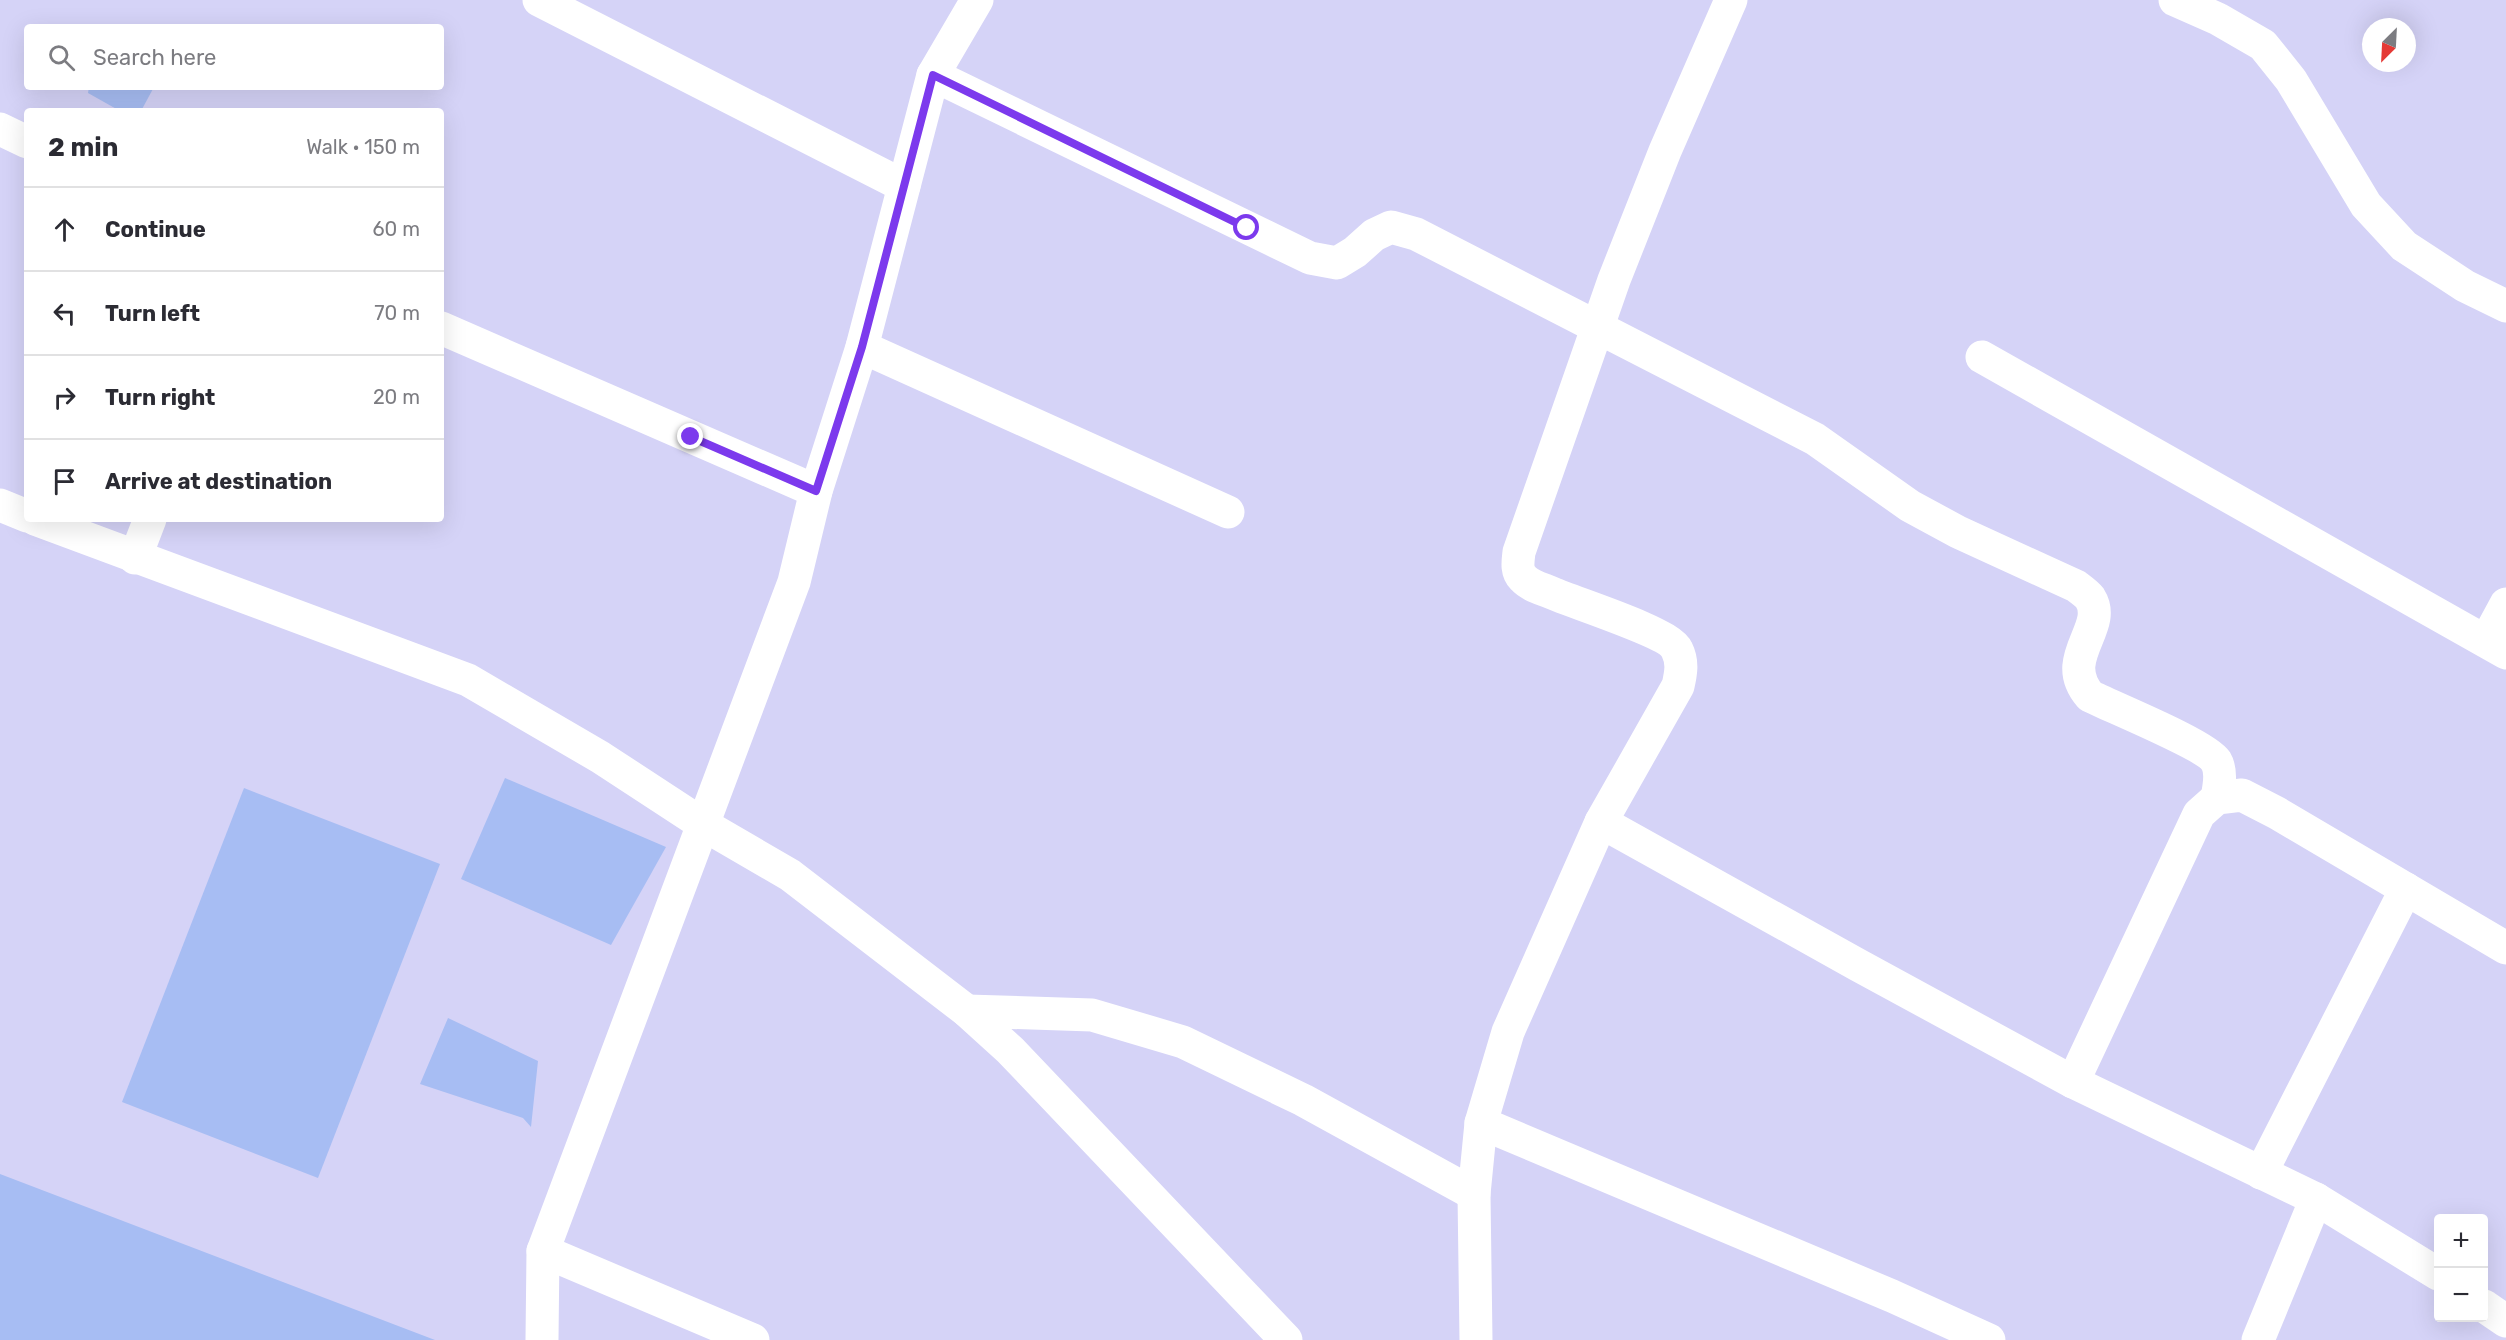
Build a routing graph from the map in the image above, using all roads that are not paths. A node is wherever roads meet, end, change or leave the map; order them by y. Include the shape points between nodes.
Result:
1 (539, 0) edge
2 (977, 0) edge
3 (1731, 0) edge
4 (2175, 0) edge
5 (933, 75) junction
6 (0, 129) edge
7 (24, 140) edge
8 (904, 186) junction
9 (2506, 306) edge
10 (1599, 328) junction
11 (444, 329) edge
12 (862, 347) junction
13 (1982, 357) dead end
14 (816, 491) junction
15 (0, 505) edge
16 (1228, 512) dead end
17 (24, 515) edge
18 (43, 522) edge
19 (149, 522) edge
20 (135, 558) junction
21 (2506, 604) edge
22 (2496, 647) edge
23 (2217, 798) junction
24 (1601, 822) junction
25 (704, 825) junction
26 (2406, 889) junction
27 (2506, 948) edge
28 (966, 1011) junction
29 (2073, 1082) junction
30 (1481, 1123) junction
31 (2261, 1173) junction
32 (1474, 1194) junction
33 (2316, 1199) junction
34 (543, 1251) junction
35 (2434, 1271) edge
36 (2488, 1309) edge
37 (2506, 1321) edge
38 (542, 1340) edge
39 (753, 1340) edge
40 (1286, 1340) edge
41 (1476, 1340) edge
42 (1989, 1340) edge
43 (2258, 1340) edge

1 - 8 street
2 - 5 street
3 - 10 street via 1665,151
4 - 9 street via 2263,45 2291,80 2366,205 2404,246 2464,285
5 - 8 street
5 - 10 street via 1310,258 1337,263 1391,227 1416,234
6 - 7 street
8 - 12 street
10 - 23 street via 1815,439 1910,506 1958,532 2076,586 2090,598 2095,615 2077,669 2081,686 2090,696 2200,748 2216,761
10 - 24 street via 1517,565 1522,578 1536,587 1654,632 1677,647 1682,666 1678,686
11 - 14 street
12 - 14 street
12 - 16 street
13 - 22 street
14 - 25 street via 794,582
15 - 17 street
18 - 20 street
19 - 20 street
20 - 25 street via 468,680 600,757
21 - 22 street
23 - 26 street via 2242,795
23 - 29 street via 2199,814
24 - 29 street
24 - 30 street via 1508,1032
25 - 28 street via 790,875
25 - 34 street
26 - 27 street
26 - 31 street
28 - 32 street via 1092,1015 1183,1042 1303,1100
28 - 40 street via 1010,1050
29 - 31 street
30 - 32 street
30 - 42 street
31 - 33 street
32 - 41 street
33 - 35 street
33 - 43 street
34 - 38 street
34 - 39 street
36 - 37 street

